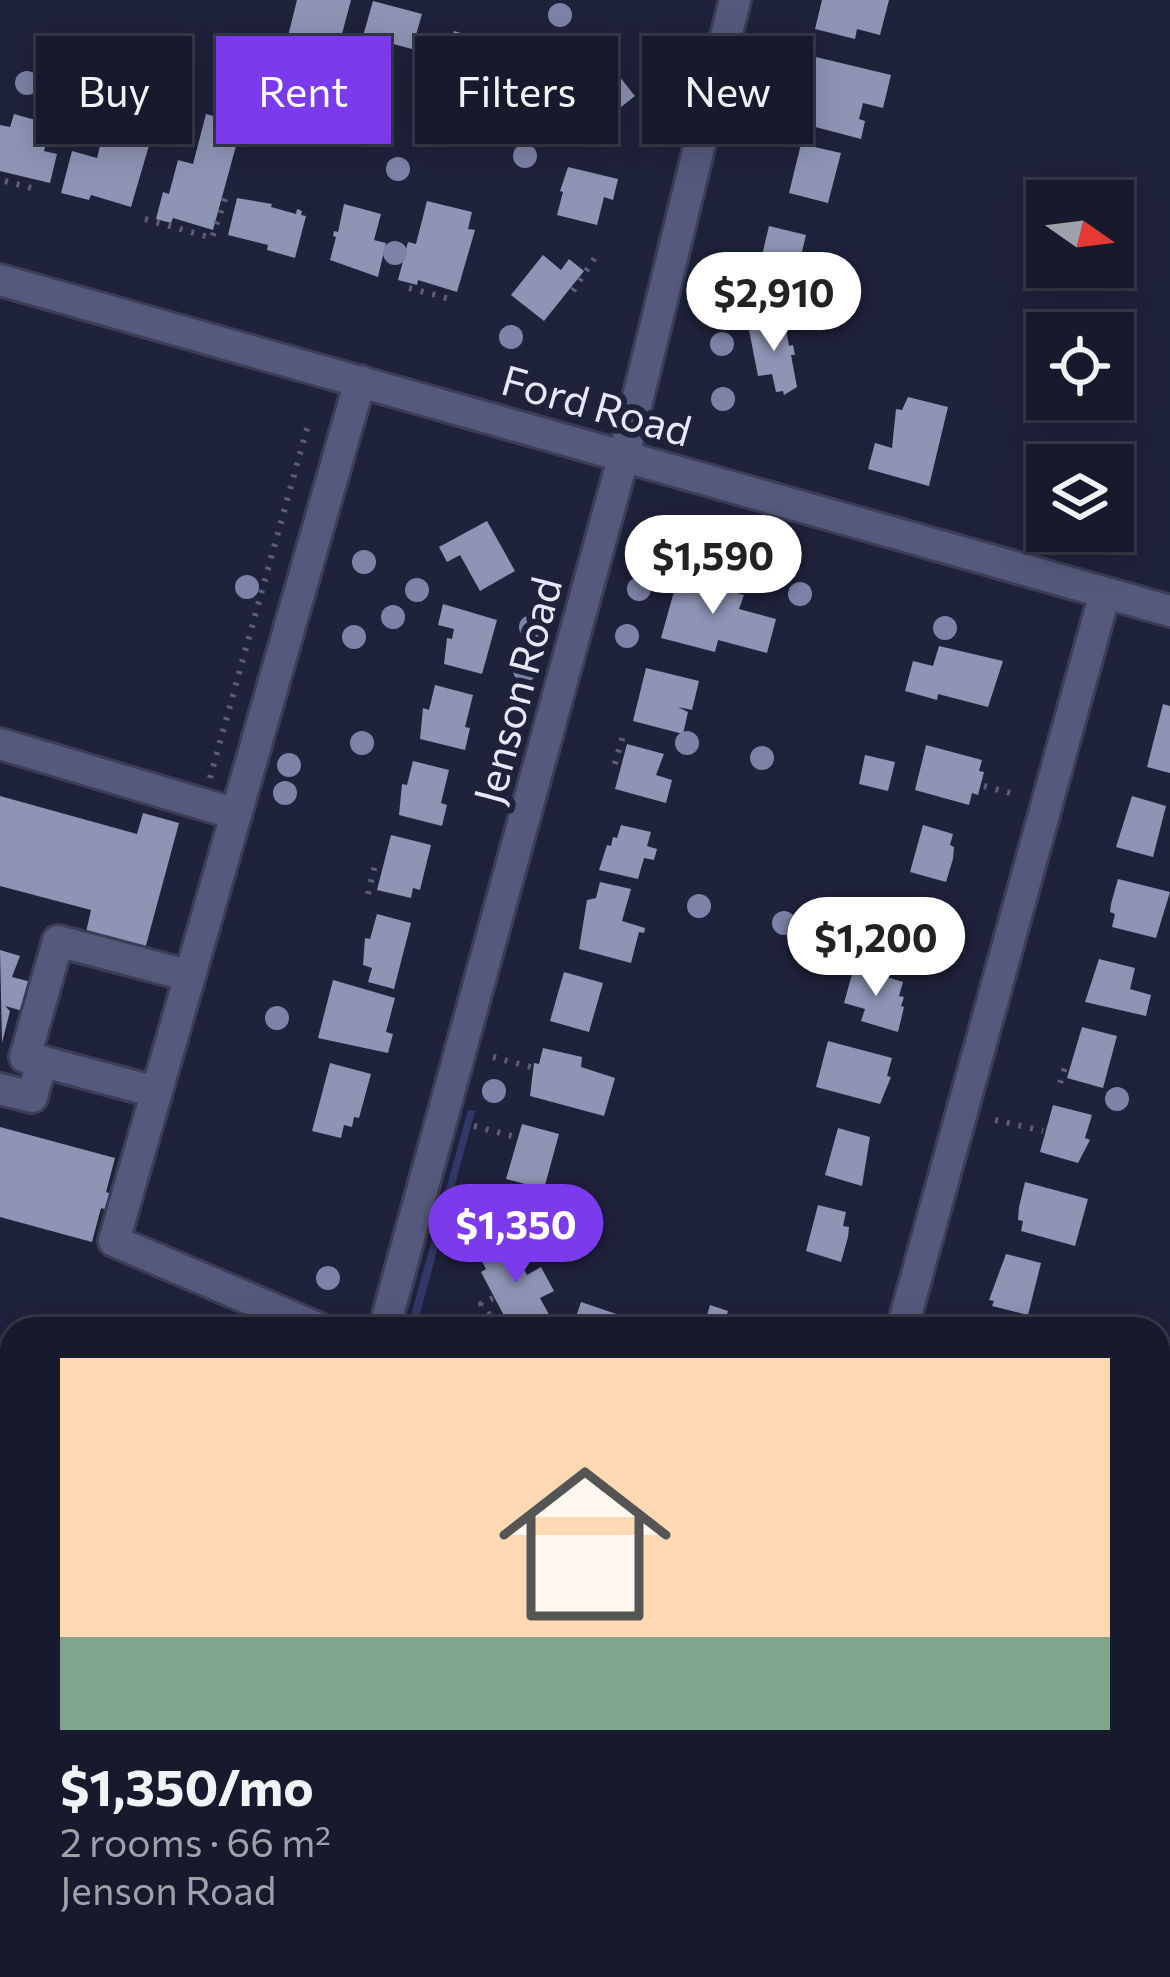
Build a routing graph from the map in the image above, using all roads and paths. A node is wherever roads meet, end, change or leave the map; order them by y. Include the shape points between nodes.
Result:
1 (729, 1) edge
2 (5, 181) dead end
3 (39, 190) dead end
4 (226, 196) dead end
5 (145, 219) dead end
6 (596, 256) dead end
7 (758, 258) dead end
8 (0, 280) edge
9 (746, 280) dead end
10 (409, 288) dead end
11 (573, 291) dead end
12 (454, 300) dead end
13 (360, 381) junction
14 (309, 421) dead end
15 (624, 455) junction
16 (762, 573) dead end
17 (712, 575) dead end
18 (1105, 593) junction
19 (1170, 611) edge
20 (623, 735) dead end
21 (0, 743) edge
22 (615, 764) dead end
23 (984, 786) dead end
24 (1018, 795) dead end
25 (203, 804) junction
26 (236, 814) junction
27 (380, 866) dead end
28 (368, 894) dead end
29 (190, 976) junction
30 (493, 1057) dead end
31 (42, 1061) junction
32 (1069, 1065) dead end
33 (531, 1067) dead end
34 (1060, 1083) dead end
35 (0, 1089) edge
36 (156, 1092) junction
37 (995, 1120) dead end
38 (474, 1126) dead end
39 (1043, 1131) dead end
40 (516, 1137) dead end
41 (493, 1298) dead end
42 (292, 1317) edge
43 (386, 1317) edge
44 (491, 1317) edge
45 (905, 1317) edge

1 - 15 street, Jenson Road
2 - 3 path
4 - 5 path via 212,238
6 - 11 path
7 - 9 path via 752,256
8 - 13 street, Ford Road
10 - 12 path
13 - 15 street, Ford Road
13 - 26 street
14 - 25 path
15 - 18 street, Ford Road
15 - 43 street, Jenson Road
16 - 17 path via 716,561
18 - 19 street, Ford Road
18 - 45 street
20 - 22 path
21 - 25 street
23 - 24 path
25 - 26 street
26 - 29 street
27 - 28 path
29 - 31 street via 58,941 25,1057
29 - 36 street
30 - 33 path
31 - 35 street via 32,1097
31 - 36 street
32 - 34 path
36 - 42 street via 114,1241
37 - 39 path
38 - 40 path
41 - 44 path via 481,1304

